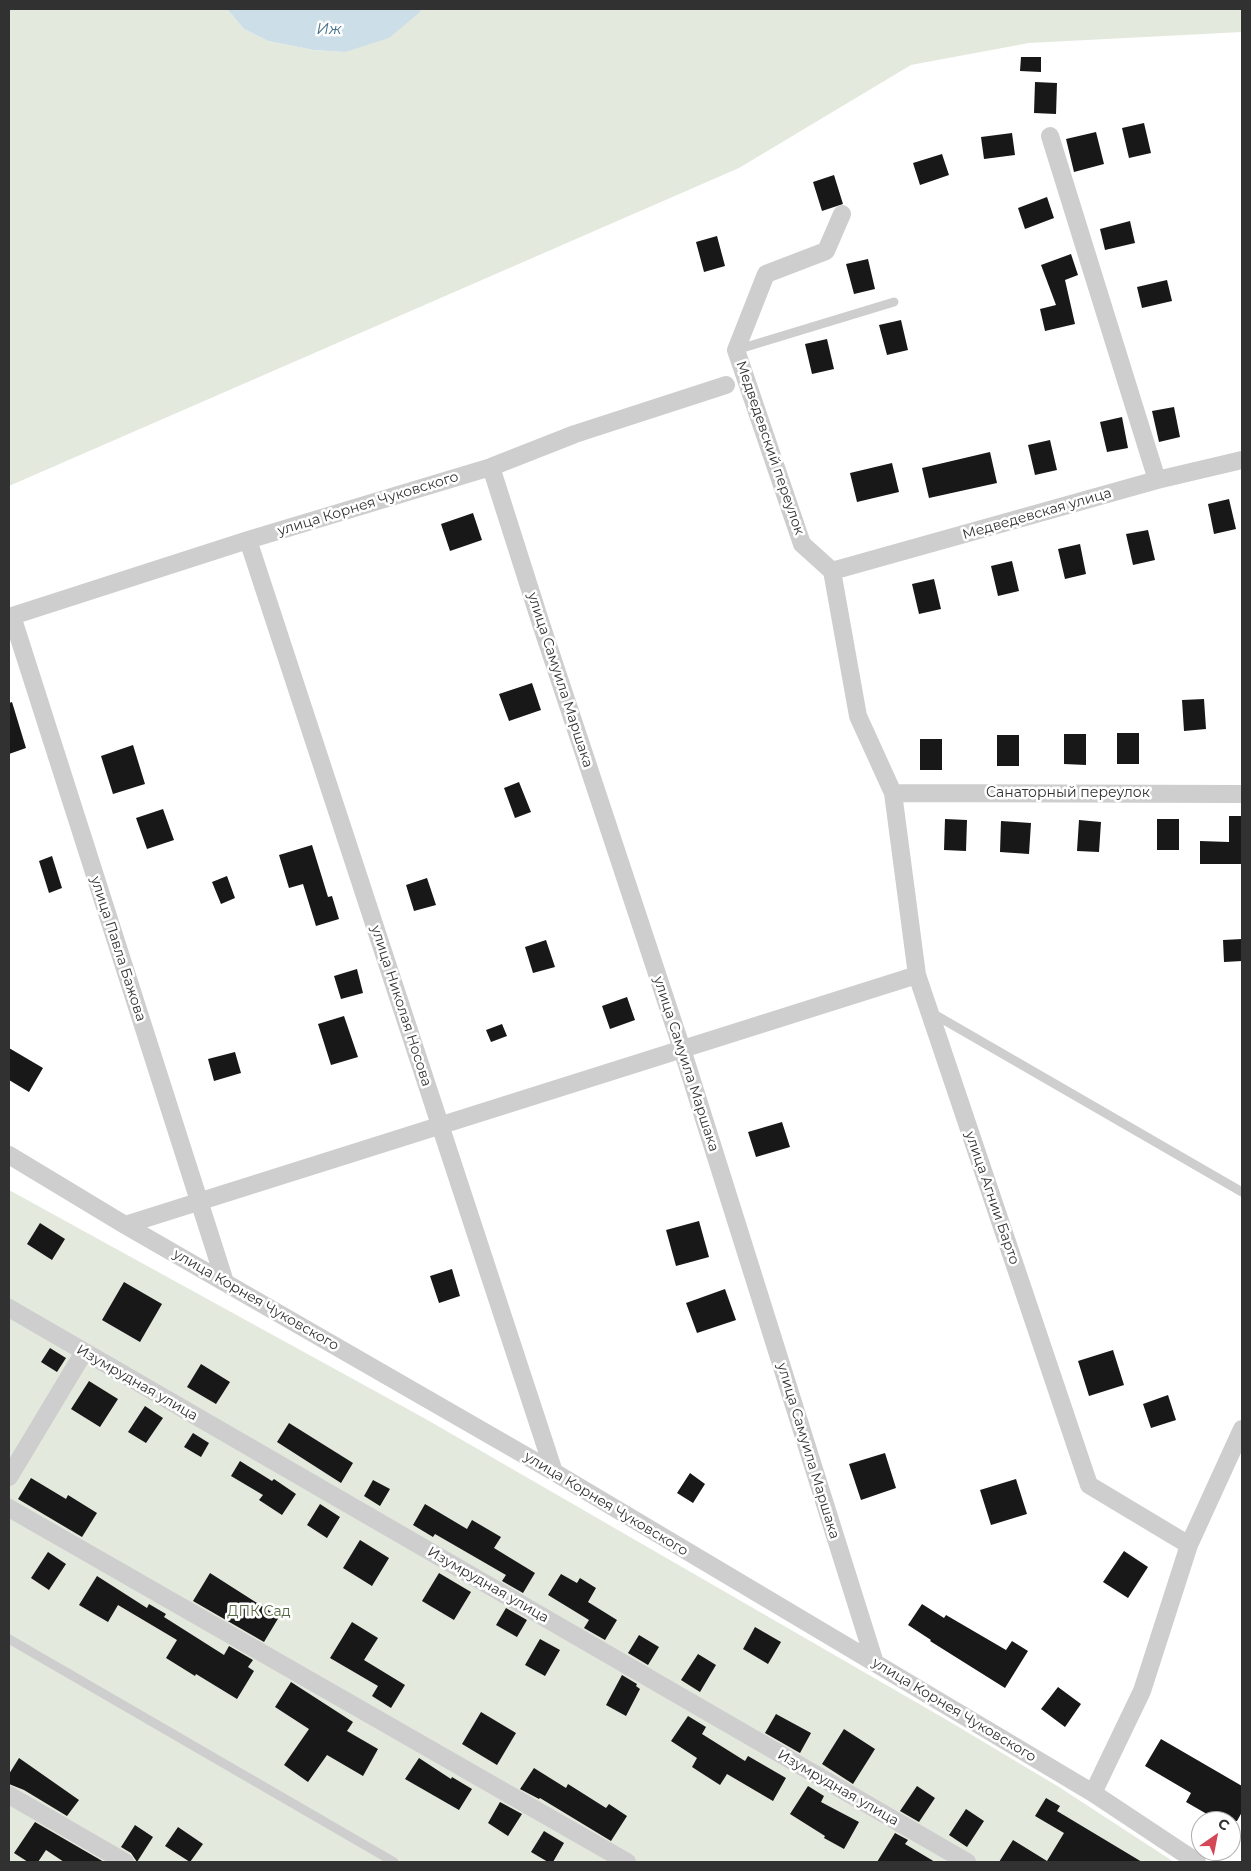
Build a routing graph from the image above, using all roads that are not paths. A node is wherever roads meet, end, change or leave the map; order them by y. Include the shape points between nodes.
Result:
1 (1050, 136) dead end
2 (842, 214) dead end
3 (894, 302) dead end
4 (736, 350) junction
5 (726, 385) dead end
6 (1242, 460) edge
7 (491, 467) junction
8 (1157, 480) junction
9 (248, 540) junction
10 (832, 571) junction
11 (11, 617) edge
12 (893, 793) junction
13 (1242, 794) edge
14 (917, 975) junction
15 (929, 1012) junction
16 (682, 1049) junction
17 (440, 1126) junction
18 (9, 1155) edge
19 (1242, 1192) edge
20 (199, 1202) junction
21 (125, 1225) junction
22 (225, 1282) junction
23 (9, 1308) edge
24 (84, 1352) junction
25 (1242, 1429) edge
26 (554, 1472) junction
27 (9, 1477) edge
28 (9, 1508) edge
29 (1188, 1545) junction
30 (9, 1640) edge
31 (875, 1663) junction
32 (1093, 1793) junction
33 (9, 1795) edge
34 (125, 1862) edge
35 (394, 1862) edge
36 (627, 1862) edge
37 (967, 1862) edge
38 (1197, 1862) edge

1 - 8 street
2 - 4 street, Медведевский переулок via 826,251 766,274
3 - 4 lane
4 - 10 street, Медведевский переулок via 802,544
5 - 7 street, улица Корнея Чуковского via 575,434
6 - 8 street, Медведевская улица
7 - 9 street, улица Корнея Чуковского
7 - 16 street, улица Самуила Маршака
8 - 10 street, Медведевская улица
9 - 11 street, улица Корнея Чуковского
9 - 17 street, улица Николая Носова
10 - 12 street, улица Агнии Барто via 858,716
11 - 20 street, улица Павла Бажова
12 - 13 street, Санаторный переулок
12 - 14 street, улица Агнии Барто
14 - 15 street, улица Агнии Барто
14 - 16 street
15 - 19 lane
15 - 29 street, улица Агнии Барто via 1089,1485
16 - 17 street
16 - 31 street, улица Самуила Маршака
17 - 20 street
17 - 26 street, улица Николая Носова
18 - 21 street, улица Корнея Чуковского
20 - 21 street
20 - 22 street, улица Павла Бажова
21 - 22 street, улица Корнея Чуковского
22 - 26 street, улица Корнея Чуковского
23 - 24 street, Изумрудная улица
24 - 27 street
24 - 37 street, Изумрудная улица
25 - 29 street
26 - 31 street, улица Корнея Чуковского
28 - 36 street
29 - 32 street via 1142,1691
30 - 35 lane
31 - 32 street, улица Корнея Чуковского
32 - 38 street, улица Корнея Чуковского
33 - 34 street

